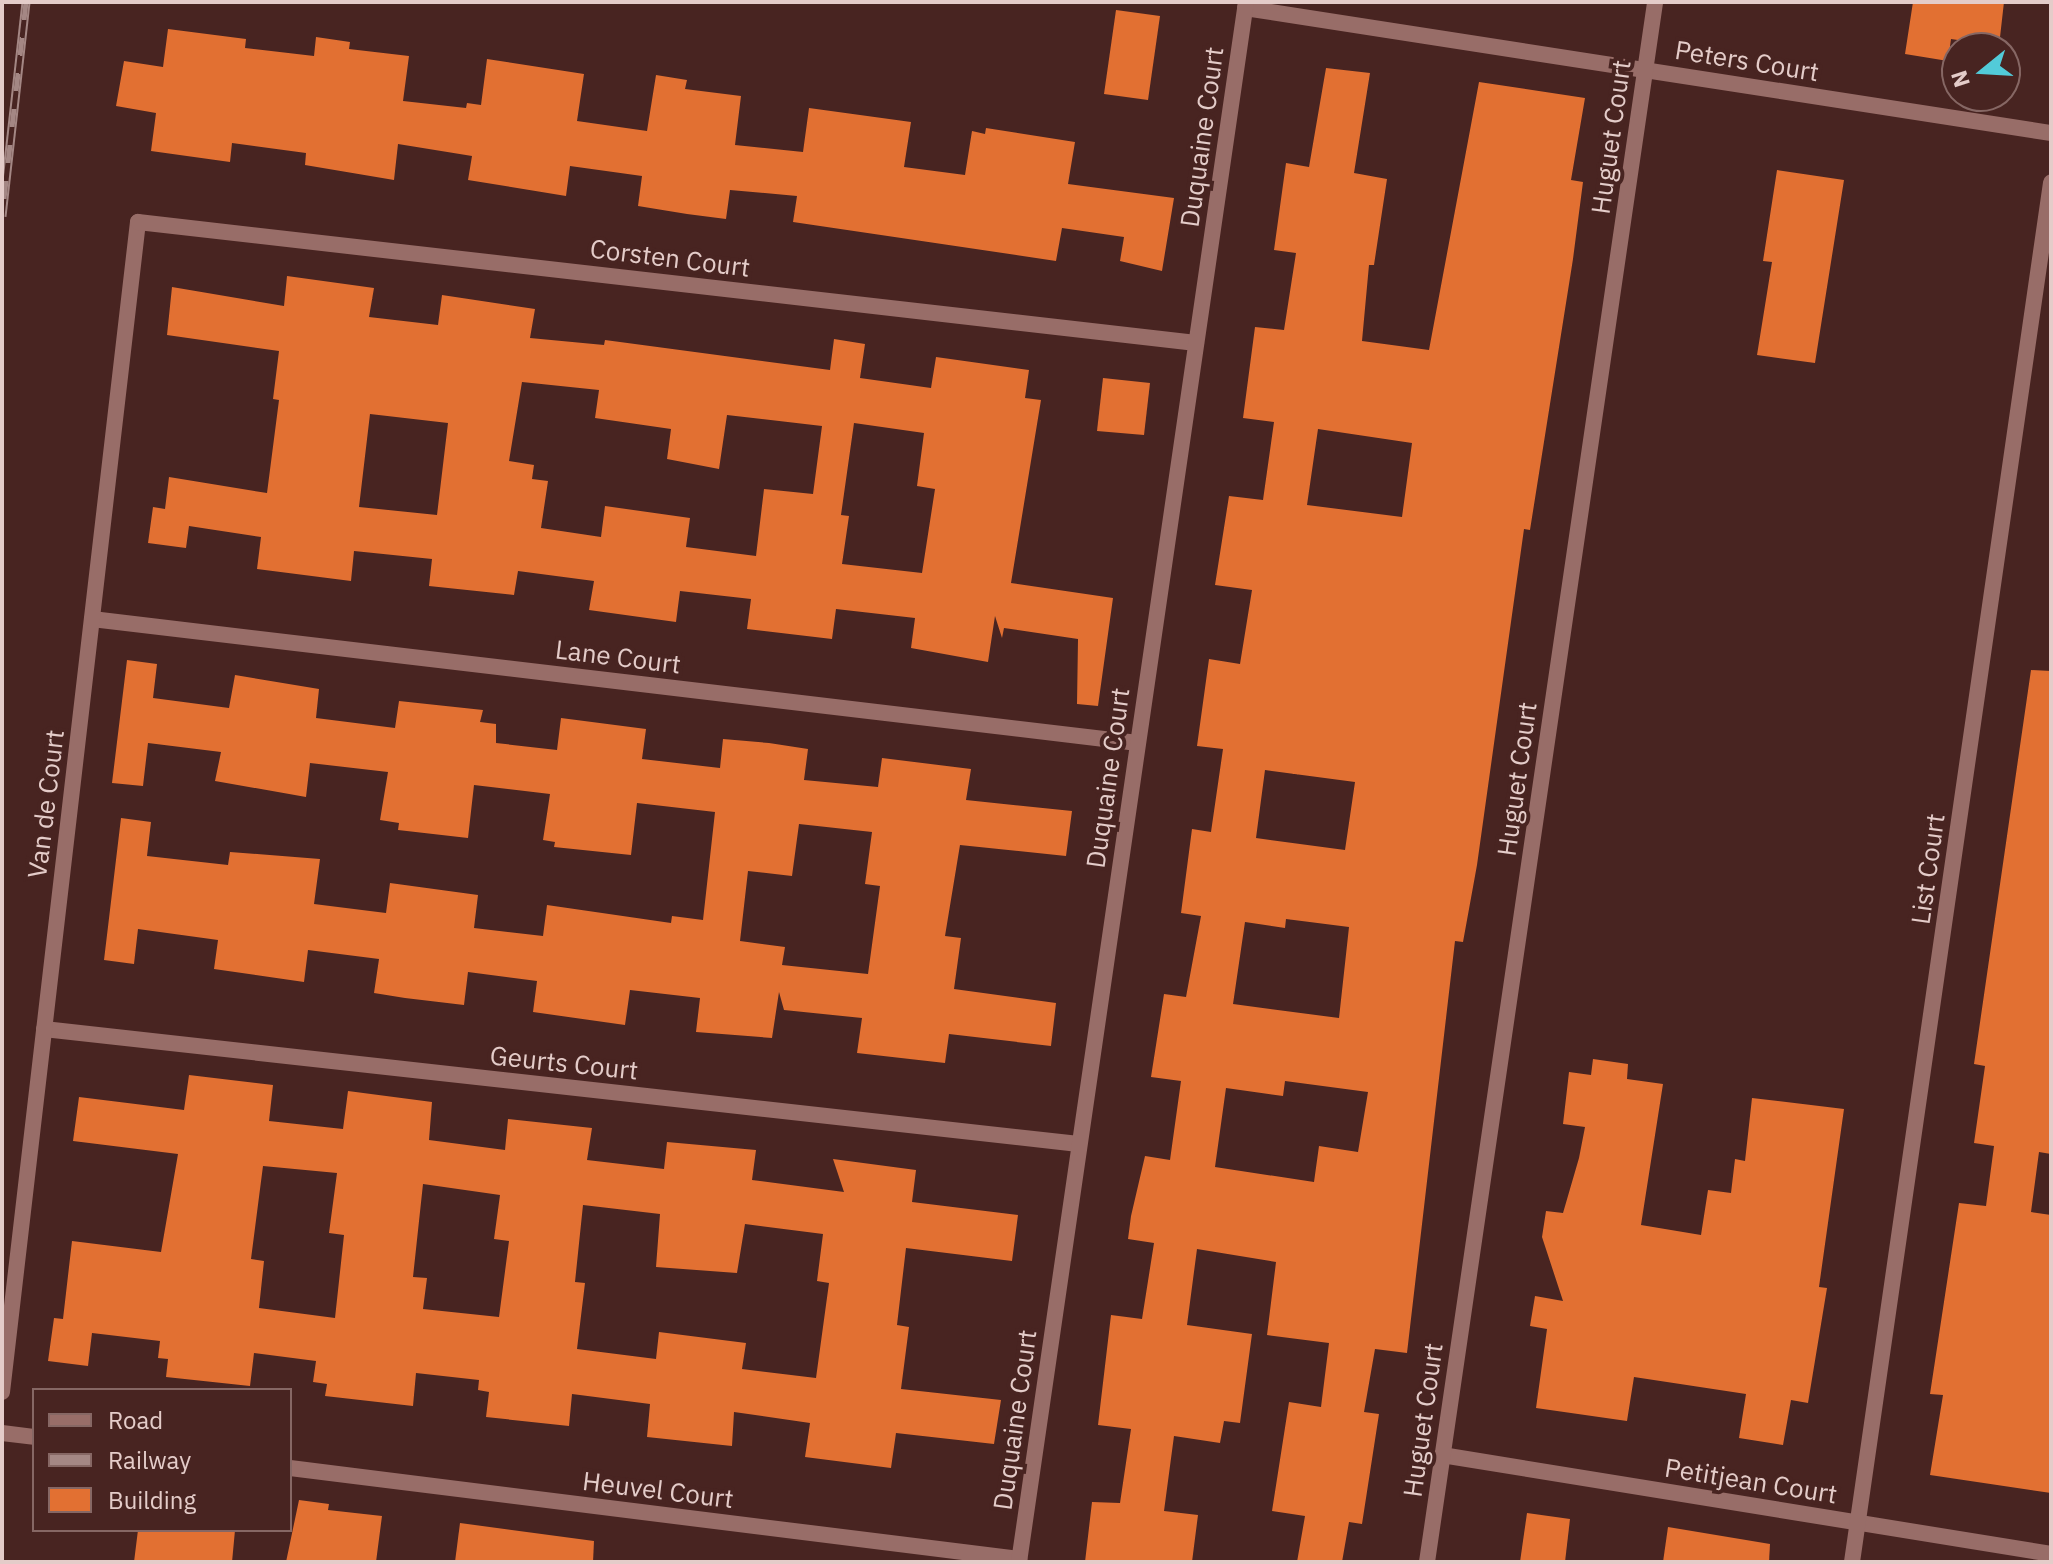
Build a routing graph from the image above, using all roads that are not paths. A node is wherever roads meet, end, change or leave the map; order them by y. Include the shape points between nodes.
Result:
1 (1655, 2) edge
2 (1246, 5) edge
3 (1645, 70) junction
4 (2051, 133) edge
5 (2051, 182) edge
6 (138, 222) joint
7 (1196, 343) junction
8 (92, 619) junction
9 (1138, 743) junction
10 (44, 1029) junction
11 (1079, 1144) junction
12 (2, 1392) edge
13 (2, 1433) edge
14 (32, 1437) edge
15 (1442, 1455) junction
16 (292, 1468) edge
17 (1858, 1522) junction
18 (2051, 1554) edge
19 (1019, 1560) edge
20 (1427, 1562) edge
21 (1852, 1562) edge

1 - 3 street, Huguet Court
2 - 3 street, Peters Court
2 - 7 street, Duquaine Court
3 - 4 street, Peters Court
3 - 15 street, Huguet Court
5 - 17 street, List Court
6 - 7 street, Corsten Court
6 - 8 street, Van de Court
7 - 9 street, Duquaine Court
8 - 9 street, Lane Court
8 - 10 street, Van de Court
9 - 11 street, Duquaine Court
10 - 11 street, Geurts Court
10 - 12 street, Van de Court
11 - 19 street, Duquaine Court
13 - 14 street
15 - 17 street, Petitjean Court
15 - 20 street, Huguet Court
16 - 19 street, Heuvel Court
17 - 18 street, Petitjean Court
17 - 21 street, List Court

